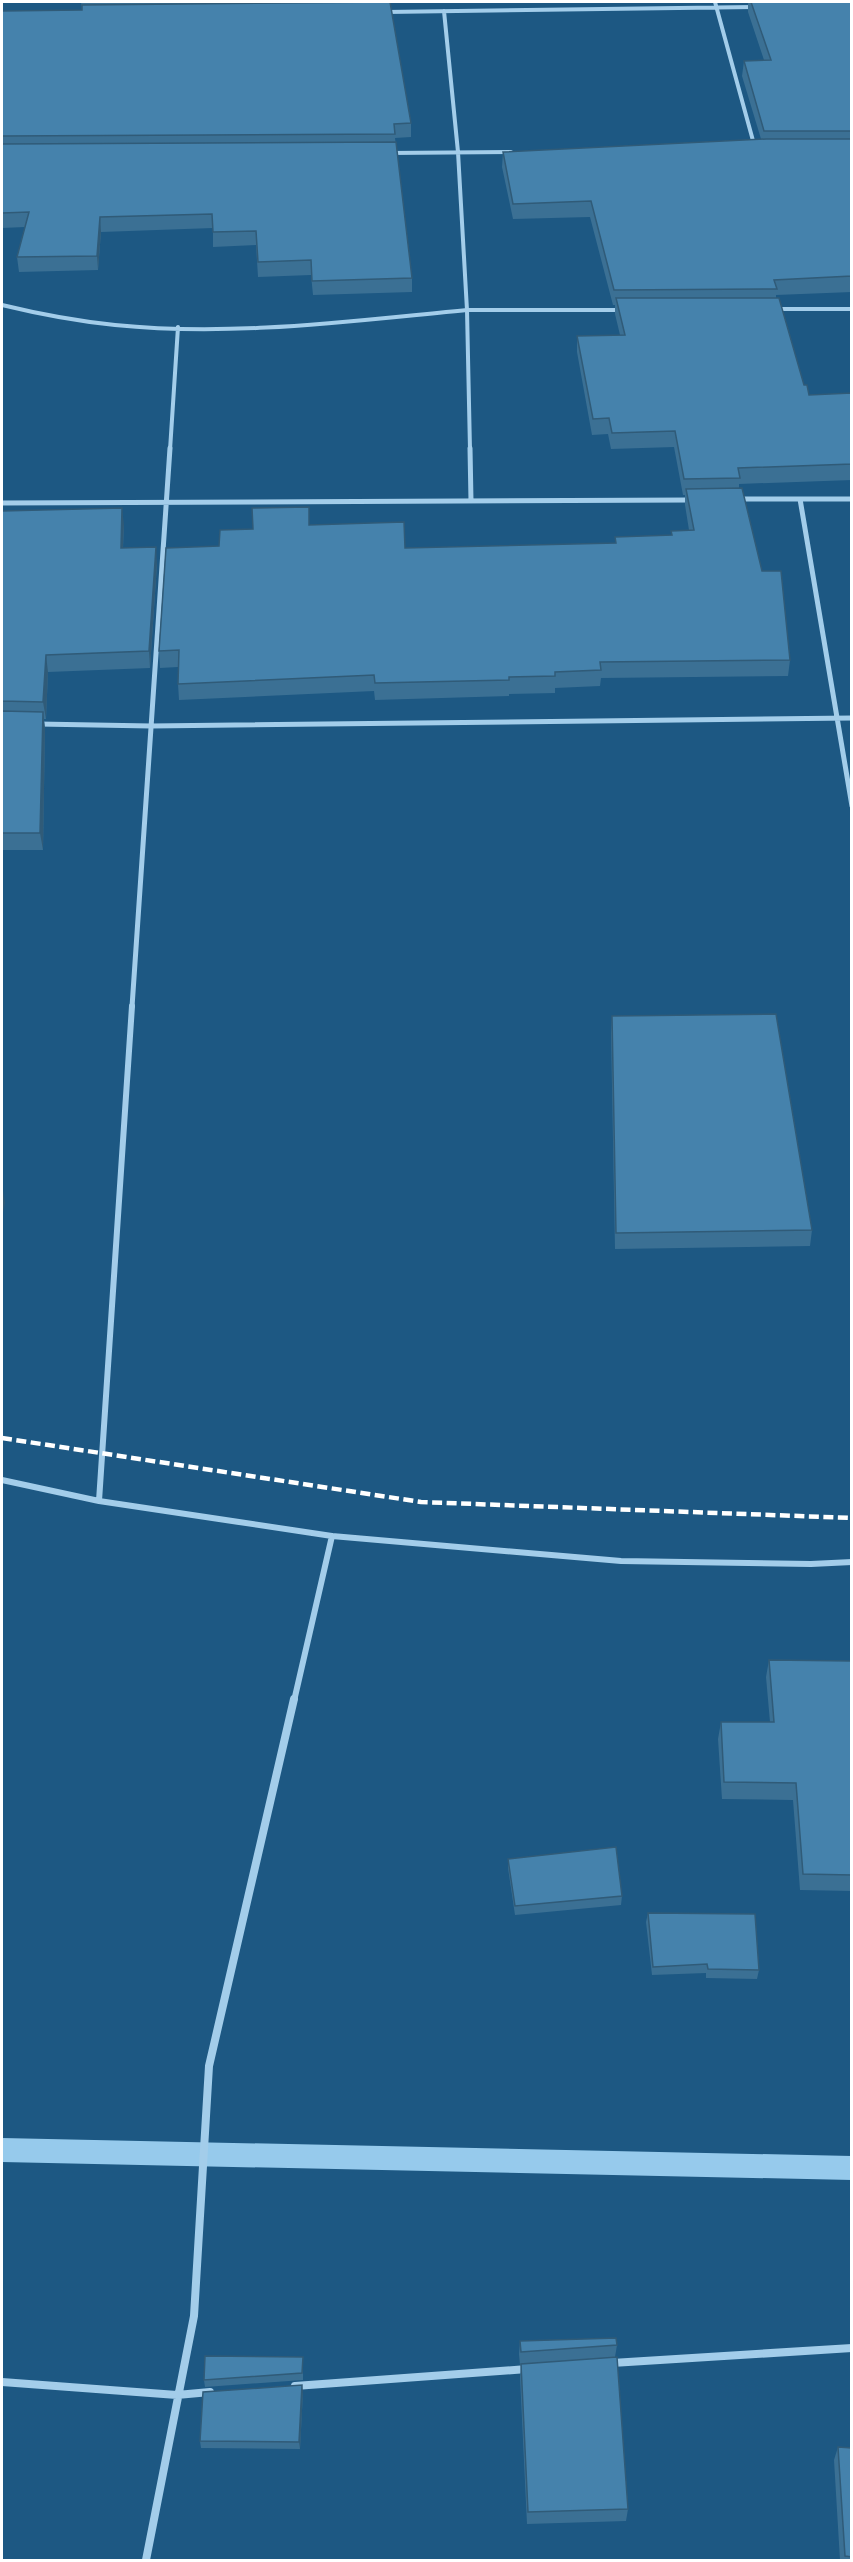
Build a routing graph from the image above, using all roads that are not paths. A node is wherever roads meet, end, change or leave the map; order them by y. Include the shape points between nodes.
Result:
1 (715, 4) edge
2 (761, 8) edge
3 (444, 11) junction
4 (384, 12) edge
5 (744, 151) edge
6 (755, 151) junction
7 (766, 151) edge
8 (458, 152) junction
9 (517, 152) edge
10 (387, 153) edge
11 (2, 306) edge
12 (774, 309) edge
13 (852, 309) edge
14 (467, 310) junction
15 (632, 310) edge
16 (178, 327) junction
17 (800, 499) junction
18 (852, 499) edge
19 (694, 500) edge
20 (730, 500) edge
21 (471, 501) junction
22 (2, 503) edge
23 (166, 504) junction
24 (852, 717) edge
25 (836, 718) junction
26 (36, 724) edge
27 (151, 726) junction
28 (852, 806) edge
29 (2, 1480) edge
30 (99, 1501) junction
31 (332, 1536) junction
32 (852, 1562) edge
33 (852, 2348) edge
34 (607, 2363) edge
35 (536, 2368) edge
36 (2, 2382) edge
37 (285, 2387) edge
38 (225, 2391) edge
39 (177, 2395) junction
40 (146, 2560) edge

1 - 2 street
1 - 3 street
1 - 6 street
3 - 4 street
3 - 8 street
5 - 6 street
6 - 7 street
8 - 9 street
8 - 10 street
8 - 14 street
11 - 16 street via 38,316
12 - 13 street
14 - 15 street
14 - 16 street via 285,325
14 - 21 street
16 - 23 street
17 - 18 street
17 - 20 street
17 - 25 street
19 - 21 street
21 - 23 street
22 - 23 street
23 - 27 street
24 - 25 street
25 - 27 street
25 - 28 street
26 - 27 street
27 - 30 street
29 - 30 street
30 - 31 street
31 - 32 street via 621,1561
31 - 39 street via 210,2066 194,2316
33 - 34 street
35 - 37 street
36 - 39 street
38 - 39 street
39 - 40 street

